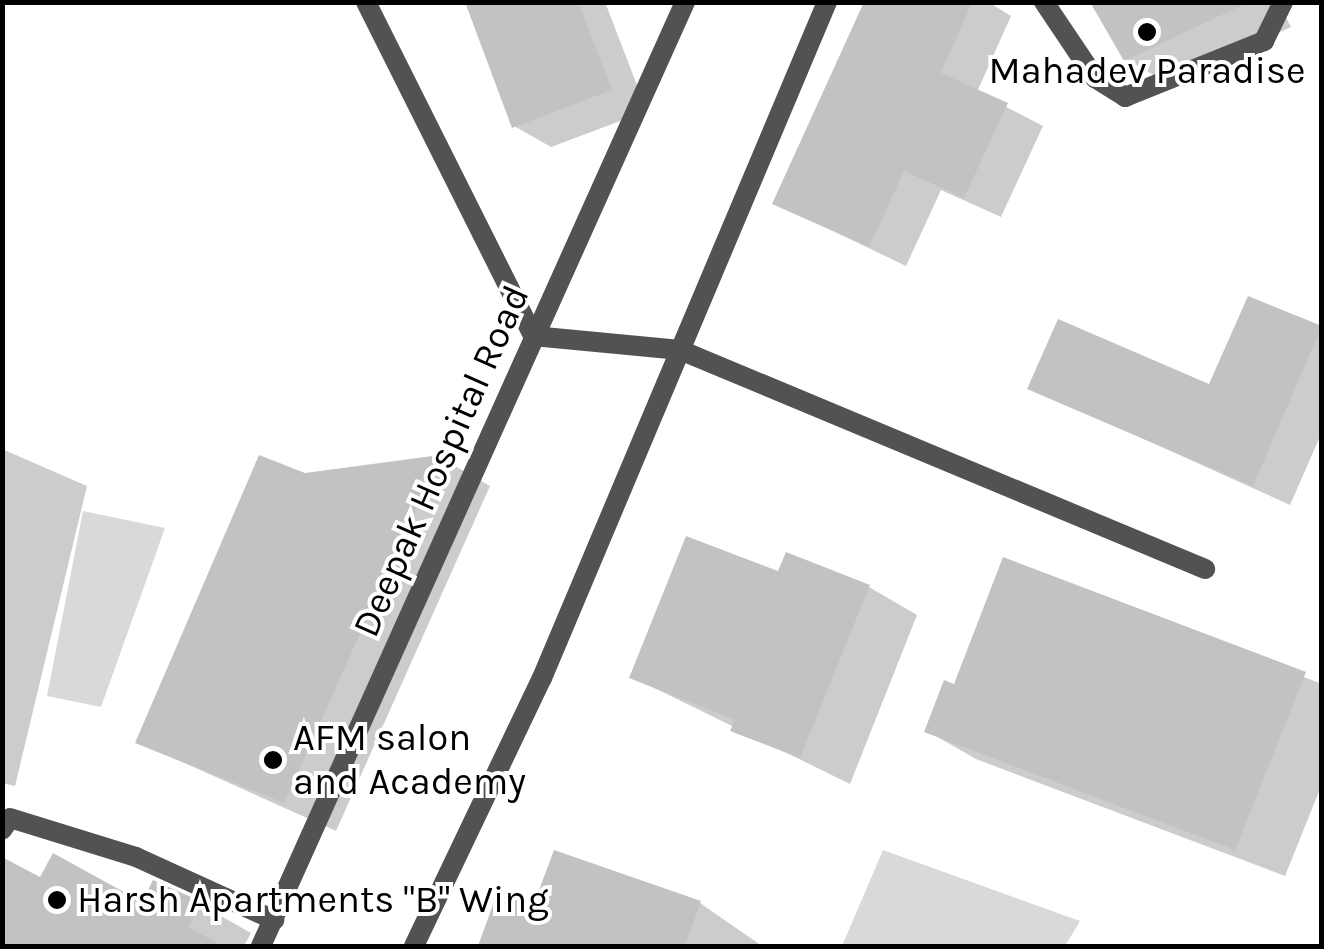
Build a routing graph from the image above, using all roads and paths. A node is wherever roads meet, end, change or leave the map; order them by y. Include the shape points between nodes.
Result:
1 (366, 2) edge
2 (685, 2) edge
3 (827, 2) edge
4 (1044, 2) edge
5 (1283, 2) edge
6 (534, 336) junction
7 (680, 350) junction
8 (1205, 569) dead end
9 (2, 830) edge
10 (274, 920) junction
11 (261, 946) edge
12 (414, 946) edge

1 - 6 street
2 - 6 street, Deepak Hospital Road
3 - 7 street
4 - 5 street via 1094,78 1125,98 1264,41
6 - 7 street
6 - 10 street, Deepak Hospital Road
7 - 8 street
7 - 12 street via 542,678
9 - 10 street via 10,818 136,857
10 - 11 street, Deepak Hospital Road

